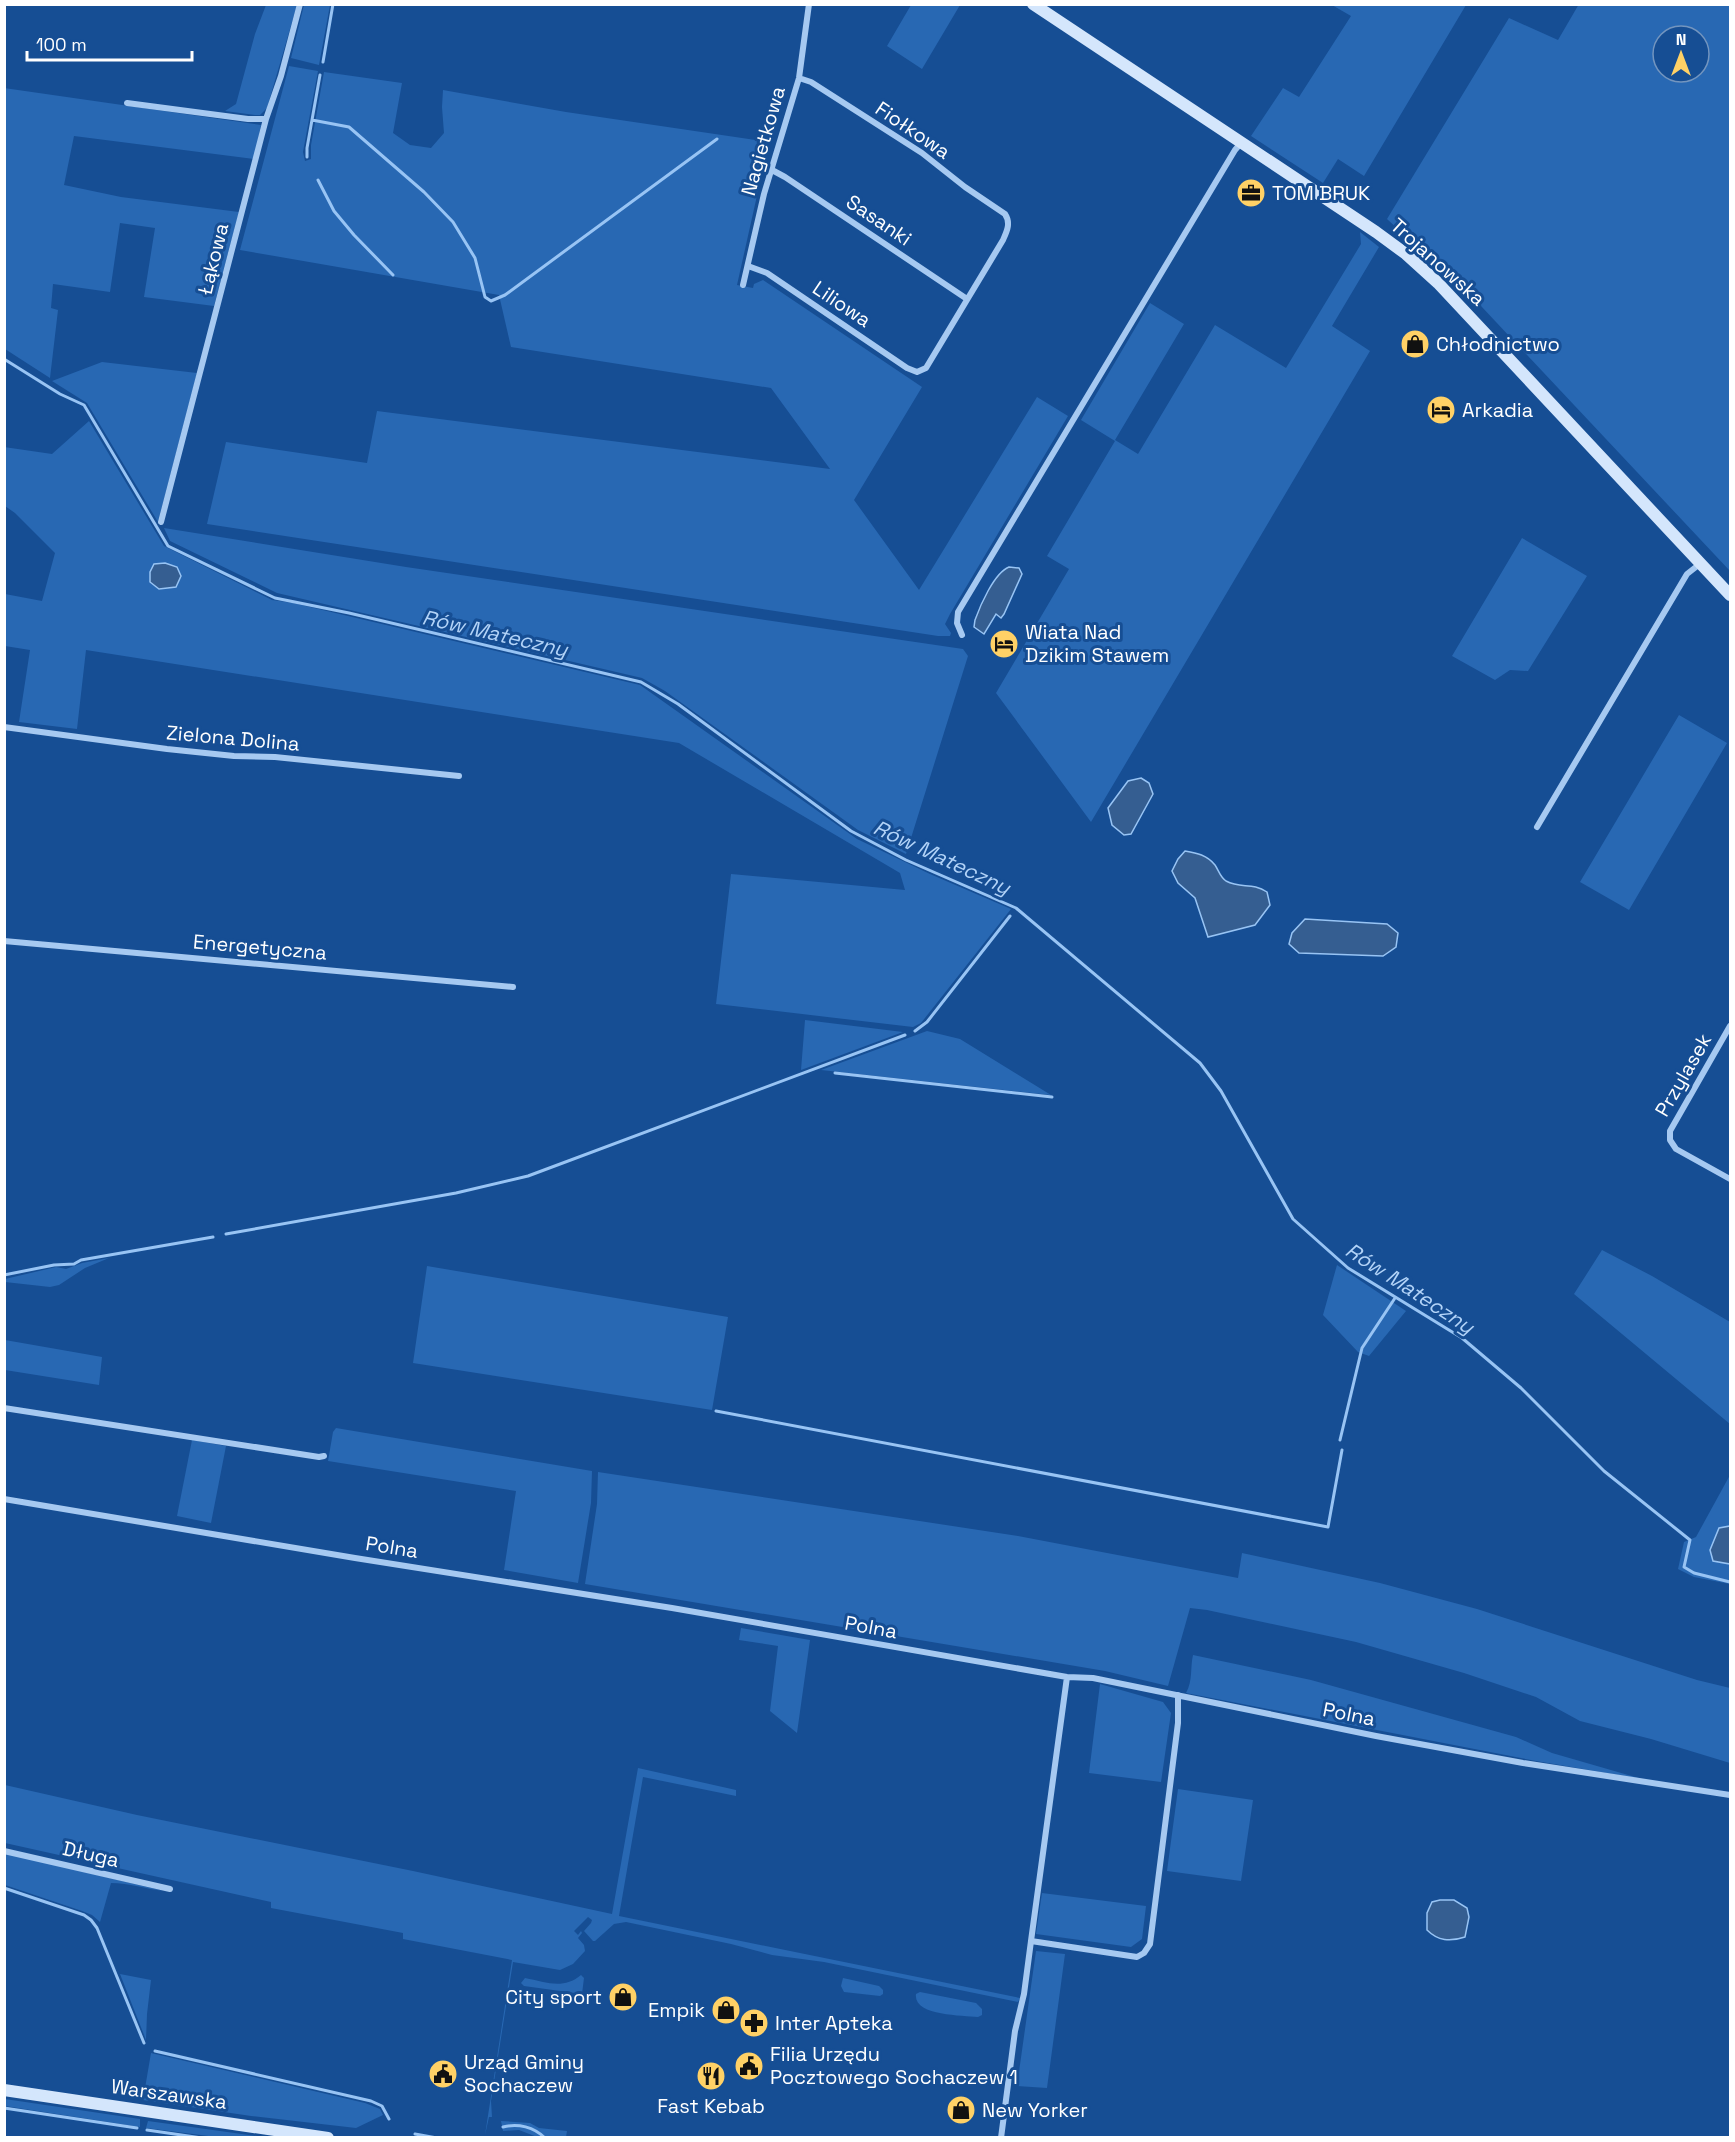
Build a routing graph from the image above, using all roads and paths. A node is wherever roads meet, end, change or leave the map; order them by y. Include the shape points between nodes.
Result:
1 (300, 4) edge
2 (809, 4) edge
3 (1033, 4) edge
4 (799, 78) junction
5 (128, 103) dead end
6 (266, 119) junction
7 (1242, 143) junction
8 (772, 170) junction
9 (747, 266) junction
10 (743, 285) dead end
11 (967, 299) junction
12 (161, 522) dead end
13 (1701, 563) junction
14 (1731, 595) edge
15 (962, 635) dead end
16 (4, 727) edge
17 (459, 776) dead end
18 (1537, 827) dead end
19 (4, 941) edge
20 (513, 987) dead end
21 (1731, 1026) edge
22 (1731, 1179) edge
23 (4, 1408) edge
24 (324, 1456) dead end
25 (4, 1499) edge
26 (1067, 1677) junction
27 (1178, 1695) junction
28 (1731, 1795) edge
29 (4, 1851) edge
30 (170, 1889) dead end
31 (1031, 1941) junction
32 (4, 2090) edge
33 (328, 2138) edge
34 (1001, 2138) edge

1 - 6 street, Łąkowa
2 - 4 street, Nagietkowa
3 - 7 street, Trojanowska
4 - 8 street, Nagietkowa
4 - 11 street, Fiołkowa via 922,153 1005,214 1009,220 1004,240
5 - 6 street
6 - 12 street, Łąkowa
7 - 13 street, Trojanowska via 1376,232 1438,283
7 - 15 street via 958,612
8 - 9 street, Nagietkowa
8 - 11 street, Sasanki
9 - 10 street, Nagietkowa
9 - 11 street, Liliowa via 767,273 917,372 926,368
13 - 14 street, Trojanowska
13 - 18 street via 1687,574
16 - 17 street, Zielona Dolina via 167,749
19 - 20 street, Energetyczna
21 - 22 street, Przylasek via 1670,1131 1670,1140 1676,1149
23 - 24 street
25 - 26 street, Polna
26 - 27 street, Polna via 1093,1678
26 - 31 street
27 - 28 street, Polna via 1511,1761
27 - 31 street via 1178,1723 1150,1944 1137,1957
29 - 30 street, Długa
31 - 34 street
32 - 33 street, Warszawska

